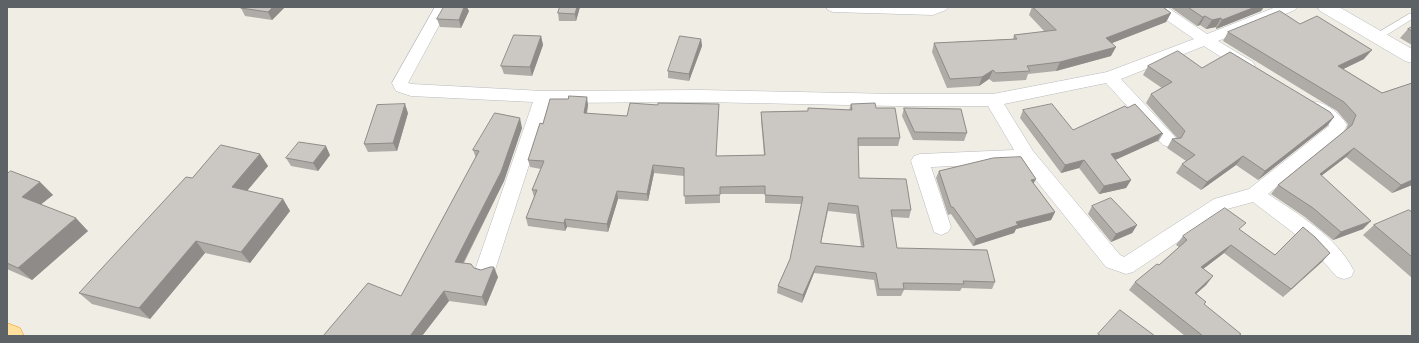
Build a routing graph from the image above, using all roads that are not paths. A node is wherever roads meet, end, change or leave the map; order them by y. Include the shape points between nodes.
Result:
1 (442, 7) edge
2 (833, 7) edge
3 (941, 7) edge
4 (1158, 7) edge
5 (1290, 7) edge
6 (1326, 7) edge
7 (1412, 16) edge
8 (1377, 37) junction
9 (1206, 40) junction
10 (1412, 57) edge
11 (1258, 72) edge
12 (1110, 77) junction
13 (1297, 96) edge
14 (543, 97) junction
15 (993, 100) junction
16 (1169, 141) dead end
17 (1027, 156) junction
18 (1255, 194) junction
19 (941, 227) dead end
20 (485, 270) edge
21 (1344, 271) dead end
22 (7, 335) edge
23 (11, 336) edge

1 - 14 street via 400,83 402,87 411,90
2 - 3 street via 933,10
4 - 9 street
5 - 9 street
6 - 8 street
7 - 8 lane
8 - 10 street
9 - 11 street
9 - 12 street
12 - 15 street
12 - 16 street
13 - 18 street via 1335,120 1337,129
14 - 15 street via 701,96
14 - 20 street
15 - 17 street
17 - 18 street via 1113,262 1126,266 1221,204
17 - 19 street via 920,161
18 - 21 street via 1307,230
22 - 23 highway

